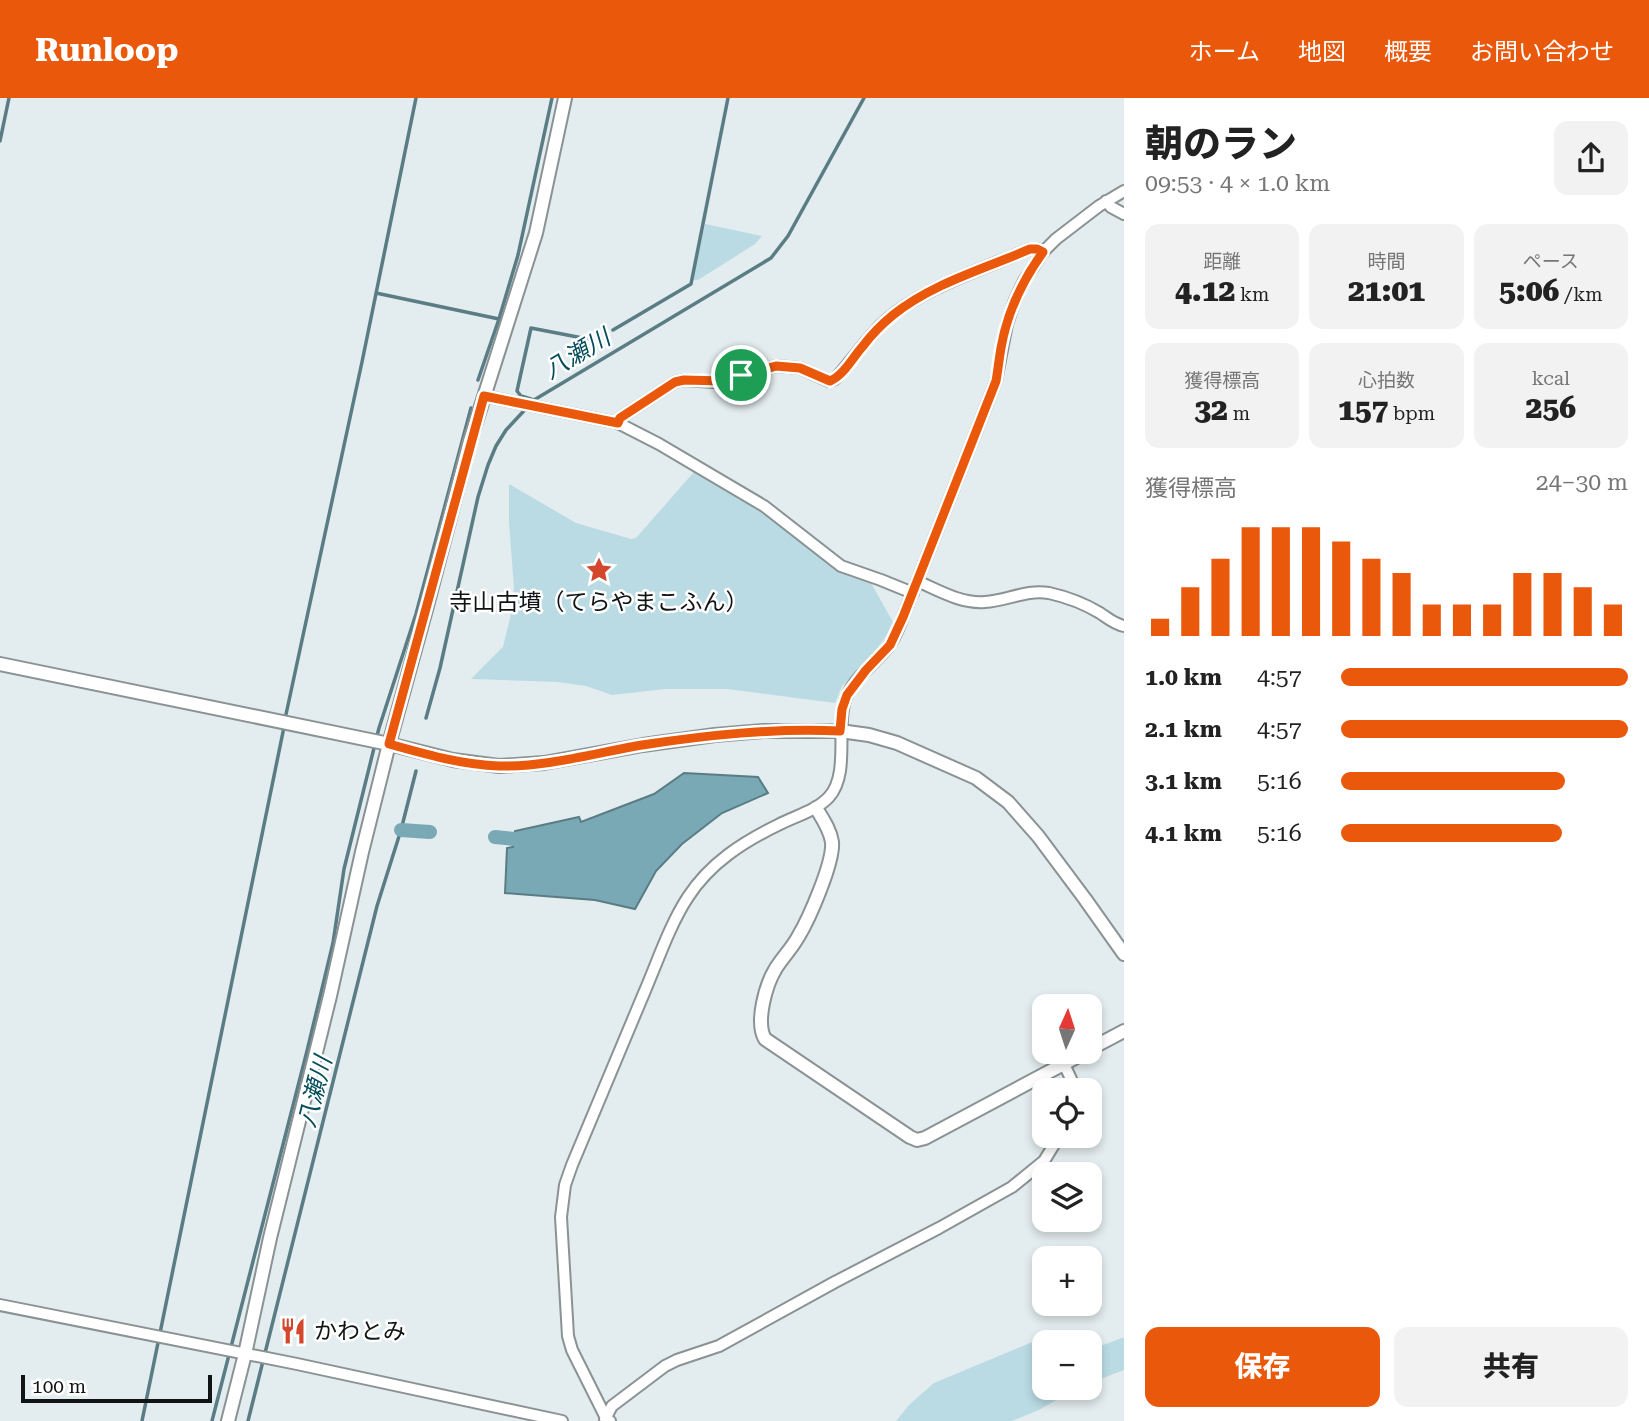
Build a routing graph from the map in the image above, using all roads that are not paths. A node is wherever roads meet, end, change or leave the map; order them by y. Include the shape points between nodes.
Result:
1 (565, 98) edge
2 (1124, 191) edge
3 (1106, 201) junction
4 (1124, 214) edge
5 (1043, 252) junction
6 (484, 396) junction
7 (618, 423) junction
8 (917, 581) junction
9 (913, 593) junction
10 (1124, 626) edge
11 (0, 664) edge
12 (840, 731) junction
13 (389, 744) junction
14 (816, 808) junction
15 (1124, 954) edge
16 (1124, 1031) edge
17 (1102, 1043) edge
18 (1064, 1064) joint
19 (1071, 1078) edge
20 (1052, 1148) edge
21 (0, 1305) edge
22 (250, 1355) junction
23 (606, 1420) edge
24 (228, 1421) edge
25 (562, 1421) edge

1 - 6 street via 536,233
2 - 3 street
3 - 4 street
3 - 5 street
5 - 7 street via 1030,249 908,304 881,325 835,379 776,366 723,381 684,380 665,388
5 - 8 street via 1015,300 996,381
6 - 7 street
6 - 13 street
7 - 9 street via 764,506 841,566
8 - 9 street
8 - 10 street via 976,602 1047,593 1078,602
9 - 12 street via 890,645 847,695
11 - 13 street
12 - 13 street via 715,735 499,766
12 - 14 street via 837,783 831,796
12 - 15 street via 869,735 930,756 976,778 1008,802
13 - 22 street via 270,1238
14 - 18 street via 830,832 830,854 809,916 769,983 760,1023 765,1039 917,1140
14 - 23 street via 729,853 688,896 565,1185 561,1217 568,1336
16 - 17 street
18 - 19 street
20 - 23 street via 1044,1161 1012,1187 719,1346 665,1366 612,1406
21 - 22 street
22 - 24 street
22 - 25 street

